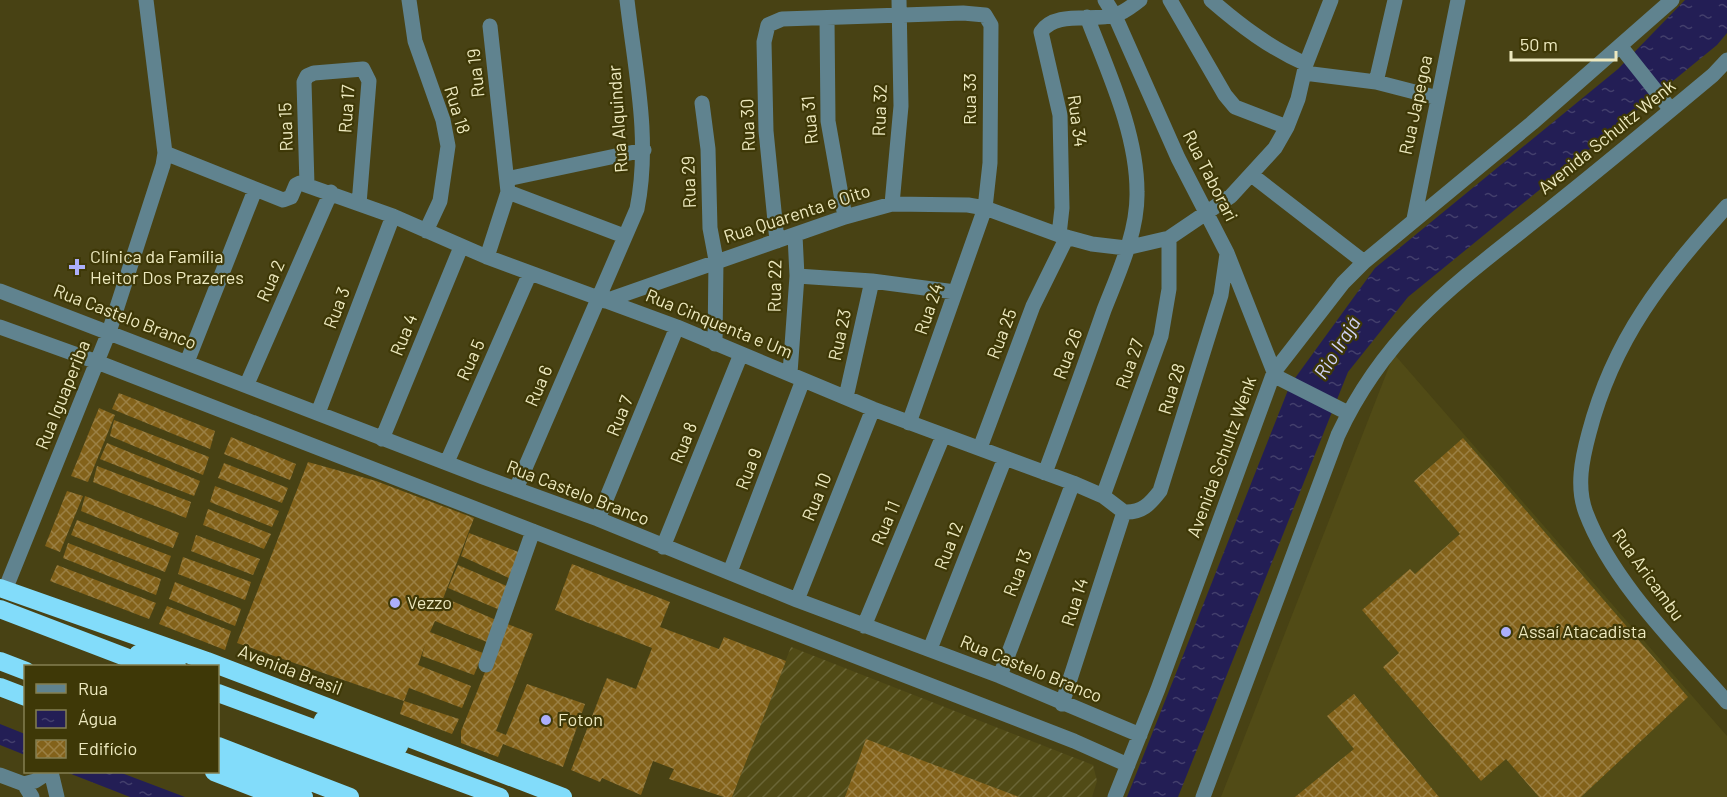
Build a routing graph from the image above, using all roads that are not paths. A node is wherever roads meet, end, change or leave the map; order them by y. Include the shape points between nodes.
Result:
1 (146, 0) edge
2 (409, 0) edge
3 (627, 0) edge
4 (899, 0) edge
5 (1105, 0) edge
6 (1140, 0) edge
7 (1170, 0) edge
8 (1211, 0) edge
9 (1331, 0) edge
10 (1395, 0) edge
11 (1458, 0) edge
12 (1672, 0) edge
13 (1115, 16) junction
14 (899, 17) junction
15 (1087, 17) junction
16 (827, 18) junction
17 (490, 26) dead end
18 (1621, 47) junction
19 (1727, 60) edge
20 (1305, 69) junction
21 (314, 73) joint
22 (1376, 82) junction
23 (1438, 98) junction
24 (702, 103) dead end
25 (1671, 110) junction
26 (1287, 127) junction
27 (644, 150) junction
28 (165, 153) junction
29 (1253, 176) junction
30 (302, 185) junction
31 (507, 186) junction
32 (255, 190) junction
33 (331, 192) junction
34 (359, 204) junction
35 (892, 204) junction
36 (1727, 206) edge
37 (985, 208) junction
38 (1208, 214) junction
39 (393, 216) junction
40 (844, 217) junction
41 (1414, 219) junction
42 (426, 231) junction
43 (795, 235) junction
44 (624, 236) junction
45 (1063, 236) junction
46 (1169, 238) junction
47 (777, 241) junction
48 (462, 246) junction
49 (1126, 248) junction
50 (1227, 253) junction
51 (487, 257) junction
52 (717, 260) junction
53 (1364, 262) junction
54 (530, 273) junction
55 (797, 276) junction
56 (872, 281) junction
57 (0, 291) edge
58 (956, 292) junction
59 (601, 299) junction
60 (0, 327) edge
61 (677, 327) junction
62 (110, 332) junction
63 (715, 344) junction
64 (741, 354) junction
65 (97, 362) junction
66 (187, 362) junction
67 (1273, 373) junction
68 (796, 377) junction
69 (247, 384) junction
70 (846, 397) junction
71 (873, 409) junction
72 (1342, 410) junction
73 (318, 413) junction
74 (909, 423) junction
75 (944, 436) junction
76 (382, 439) junction
77 (980, 448) junction
78 (1005, 458) junction
79 (447, 462) junction
80 (1045, 473) junction
81 (1074, 483) junction
82 (516, 489) junction
83 (1103, 496) junction
84 (1124, 512) junction
85 (598, 519) junction
86 (533, 531) junction
87 (663, 547) junction
88 (730, 572) junction
89 (2, 589) edge
90 (797, 600) junction
91 (0, 609) edge
92 (864, 626) junction
93 (95, 646) junction
94 (930, 649) junction
95 (0, 661) edge
96 (146, 665) edge
97 (174, 665) edge
98 (218, 665) edge
99 (486, 665) dead end
100 (219, 666) edge
101 (24, 670) edge
102 (1000, 676) junction
103 (219, 681) edge
104 (0, 687) edge
105 (219, 693) edge
106 (24, 696) edge
107 (1727, 702) edge
108 (1062, 704) junction
109 (1140, 735) junction
110 (219, 746) edge
111 (454, 755) junction
112 (219, 758) edge
113 (1128, 765) junction
114 (47, 773) edge
115 (51, 773) edge
116 (219, 773) edge
117 (0, 775) edge
118 (28, 790) edge
119 (56, 792) edge
120 (69, 797) edge
121 (278, 797) edge
122 (304, 797) edge
123 (350, 797) edge
124 (500, 797) edge
125 (563, 797) edge
126 (1115, 797) edge
127 (1203, 797) edge

1 - 28 street, Rua Iguaperiba
2 - 42 street, Rua 18 via 415,41 443,120 448,146 440,201
3 - 27 street, Rua Alquindar
4 - 14 street, Rua 32
5 - 13 street, Rua Taborari
6 - 13 street
7 - 26 street via 1235,107
8 - 20 street via 1249,32
9 - 20 street, Rua Quarenta e Oito
10 - 22 street
11 - 23 street, Rua Japegoa
12 - 18 street, Avenida Schultz Wenk
13 - 15 street
13 - 38 street, Rua Taborari via 1178,158
14 - 16 street
14 - 35 street, Rua 32 via 901,106
14 - 37 street, Rua 33 via 963,13 985,15 991,25 990,163
15 - 45 street, Rua 34 via 1055,23 1041,32 1060,115
15 - 49 street, Rua 26 via 1125,122 1135,162 1138,193
16 - 40 street, Rua 31 via 828,121
16 - 47 street, Rua 30 via 782,18 768,25 764,32 766,131
17 - 31 street, Rua 19
18 - 25 street
18 - 41 street, Avenida Schultz Wenk
19 - 25 street, Avenida Schultz Wenk
20 - 22 street
20 - 26 street, Rua Quarenta e Oito
21 - 30 street, Rua 15 via 304,82
21 - 34 street, Rua 17 via 357,68 363,69 369,81
22 - 23 street
23 - 41 street, Rua Japegoa
24 - 52 street, Rua 29 via 708,149 710,228
25 - 72 street, Avenida Schultz Wenk via 1444,293 1380,361
26 - 29 street, Rua Quarenta e Oito
27 - 31 street
27 - 44 street, Rua Alquindar via 637,209
28 - 32 street
28 - 62 street, Rua Iguaperiba
29 - 38 street, Rua Quarenta e Oito
29 - 53 street
30 - 32 street via 287,200
30 - 33 street, Rua Cinquenta e Um
31 - 44 street
31 - 51 street, Rua 19
32 - 66 street
33 - 34 street, Rua Cinquenta e Um
33 - 69 street, Rua 2
34 - 39 street, Rua Cinquenta e Um
35 - 37 street, Rua Quarenta e Oito
35 - 40 street, Rua Quarenta e Oito
36 - 107 street, Rua Aricambu via 1650,299 1619,348 1599,393 1580,476 1585,512 1600,546 1652,617
37 - 45 street, Rua Quarenta e Oito
37 - 58 street, Rua 24
38 - 46 street, Rua Quarenta e Oito
38 - 50 street, Rua Taborari
39 - 42 street, Rua Cinquenta e Um
39 - 73 street, Rua 3
40 - 43 street, Rua Quarenta e Oito
41 - 53 street, Avenida Schultz Wenk
42 - 48 street, Rua Cinquenta e Um
43 - 47 street, Rua Quarenta e Oito
43 - 55 street, Rua 22
44 - 59 street, Rua Alquindar
45 - 49 street, Rua Quarenta e Oito
45 - 77 street, Rua 25
46 - 49 street, Rua Quarenta e Oito
46 - 83 street, Rua 27 via 1169,290 1161,336
47 - 52 street, Rua Quarenta e Oito
48 - 51 street, Rua Cinquenta e Um
48 - 76 street, Rua 4
49 - 80 street, Rua 26
50 - 67 street, Rua Taborari
50 - 84 street, Rua 28 via 1221,296 1161,491 1151,504
51 - 54 street, Rua Cinquenta e Um
52 - 59 street, Rua Quarenta e Oito
52 - 63 street, Rua 29
53 - 67 street, Avenida Schultz Wenk
54 - 59 street, Rua Cinquenta e Um
54 - 79 street, Rua 5
55 - 56 street
55 - 68 street, Rua 22
56 - 58 street
56 - 70 street, Rua 23
57 - 62 street, Rua Castelo Branco
58 - 74 street, Rua 24
59 - 61 street, Rua Cinquenta e Um
59 - 82 street, Rua 6
60 - 65 street
61 - 63 street, Rua Cinquenta e Um
61 - 85 street, Rua 7
62 - 65 street, Rua Iguaperiba
62 - 66 street, Rua Castelo Branco
63 - 64 street, Rua Cinquenta e Um
64 - 68 street, Rua Cinquenta e Um
64 - 87 street, Rua 8
65 - 86 street
65 - 89 street, Rua Iguaperiba
66 - 69 street, Rua Castelo Branco
67 - 72 street
67 - 109 street, Avenida Schultz Wenk
68 - 70 street, Rua Cinquenta e Um
68 - 88 street, Rua 9
69 - 73 street, Rua Castelo Branco
70 - 71 street, Rua Cinquenta e Um
71 - 74 street, Rua Cinquenta e Um
71 - 90 street, Rua 10
72 - 127 street, Avenida Schultz Wenk
73 - 76 street, Rua Castelo Branco
74 - 75 street, Rua Cinquenta e Um
75 - 77 street, Rua Cinquenta e Um
75 - 92 street, Rua 11
76 - 79 street, Rua Castelo Branco
77 - 78 street, Rua Cinquenta e Um
78 - 80 street, Rua Cinquenta e Um
78 - 94 street, Rua 12
79 - 82 street, Rua Castelo Branco
80 - 81 street, Rua Cinquenta e Um
81 - 83 street, Rua Cinquenta e Um
81 - 102 street, Rua 13
82 - 85 street, Rua Castelo Branco
83 - 84 street, Rua Cinquenta e Um
84 - 108 street, Rua 14
85 - 87 street, Rua Castelo Branco
86 - 99 street
86 - 113 street
87 - 88 street, Rua Castelo Branco
88 - 90 street, Rua Castelo Branco
89 - 98 highway, Avenida Brasil
90 - 92 street, Rua Castelo Branco
91 - 93 highway
92 - 94 street, Rua Castelo Branco
93 - 96 highway
93 - 97 highway
94 - 102 street, Rua Castelo Branco
95 - 101 highway
100 - 111 highway, Avenida Brasil
102 - 108 street, Rua Castelo Branco
103 - 111 highway via 396,746
104 - 106 highway
105 - 124 highway
108 - 109 street, Rua Castelo Branco
109 - 113 street, Avenida Schultz Wenk
110 - 123 highway
111 - 125 highway, Avenida Brasil
112 - 122 highway
113 - 126 street, Avenida Schultz Wenk
114 - 118 street
115 - 119 street
116 - 121 highway
117 - 118 street
119 - 120 street

